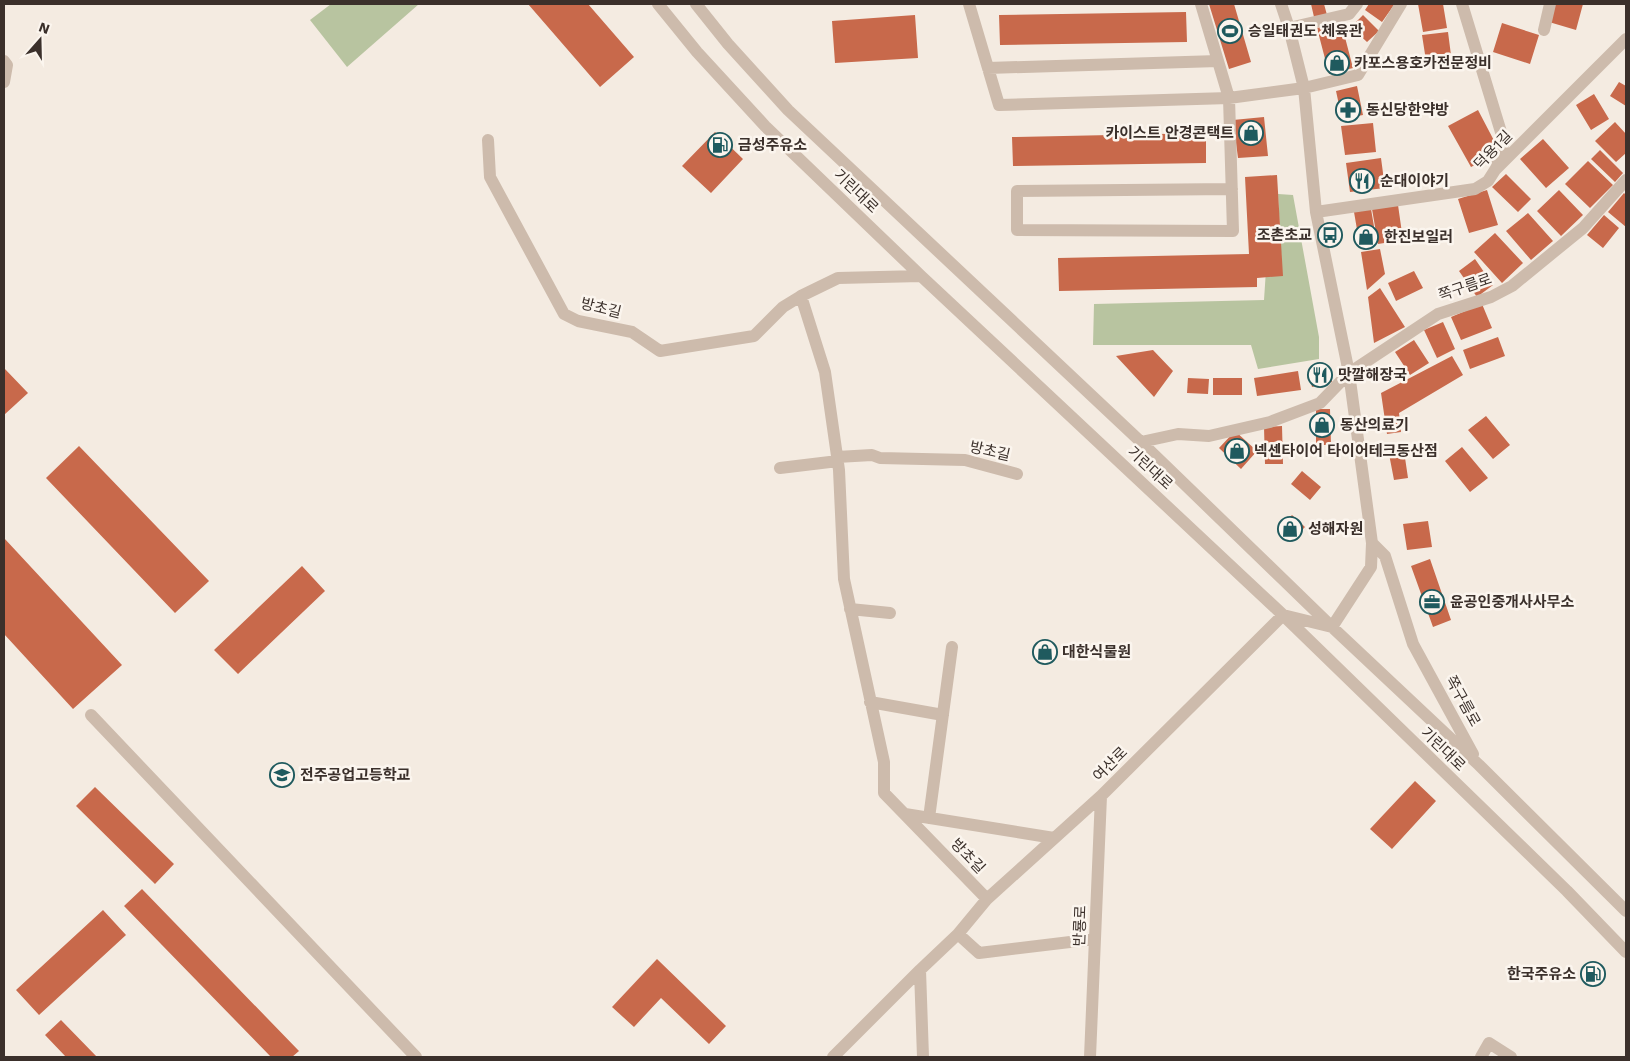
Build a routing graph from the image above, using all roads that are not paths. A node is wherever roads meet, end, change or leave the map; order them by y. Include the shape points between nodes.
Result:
1 (658, 4) edge
2 (696, 4) edge
3 (969, 4) edge
4 (1201, 4) edge
5 (1281, 4) edge
6 (1357, 4) edge
7 (1401, 4) edge
8 (1462, 4) edge
9 (1550, 4) edge
10 (1289, 28) junction
11 (1544, 30) dead end
12 (1626, 39) edge
13 (4, 61) edge
14 (1218, 61) junction
15 (988, 68) junction
16 (4, 82) edge
17 (1304, 88) junction
18 (1229, 98) junction
19 (488, 140) dead end
20 (1495, 170) junction
21 (1626, 180) edge
22 (1232, 190) junction
23 (1316, 212) junction
24 (921, 276) junction
25 (801, 296) junction
26 (1349, 373) junction
27 (1141, 442) junction
28 (837, 459) junction
29 (780, 468) dead end
30 (1017, 474) dead end
31 (1372, 543) junction
32 (850, 609) junction
33 (890, 613) dead end
34 (1283, 615) junction
35 (1332, 627) junction
36 (952, 647) dead end
37 (870, 702) junction
38 (91, 714) dead end
39 (943, 715) junction
40 (1479, 765) junction
41 (1101, 796) junction
42 (905, 814) junction
43 (929, 818) junction
44 (1054, 838) junction
45 (987, 900) junction
46 (1626, 911) edge
47 (958, 934) junction
48 (1095, 939) junction
49 (1626, 952) edge
50 (920, 970) junction
51 (416, 1057) edge
52 (834, 1057) edge
53 (923, 1057) edge
54 (1090, 1057) edge
55 (1480, 1057) edge
56 (1511, 1057) edge

1 - 24 street, 기린대로 via 765,126
2 - 27 street, 기린대로 via 788,110
3 - 15 street
4 - 14 street
5 - 10 street
6 - 10 street via 1349,14
7 - 17 street via 1358,75
8 - 20 street via 1504,142
9 - 11 street
10 - 17 street
12 - 20 street, 덕용1길
13 - 16 street via 7,65
14 - 15 street
14 - 18 street
15 - 18 street via 999,105
17 - 18 street
17 - 23 street
18 - 22 street
19 - 25 street, 방초길 via 490,177 564,314 578,321 632,332 660,351 754,336 783,307
20 - 23 street, 덕용1길 via 1488,181 1475,188
21 - 26 street, 쪽구름로 via 1583,228 1512,286 1491,297 1438,314
22 - 22 street via 1233,231 1017,230 1017,191
23 - 26 street
24 - 25 street, 방초길 via 838,278
24 - 34 street, 기린대로
25 - 28 street, 방초길 via 824,372
26 - 27 street, 쪽구름로 via 1320,403 1270,422 1209,436 1178,434
26 - 31 street
27 - 35 street, 기린대로
28 - 29 street, 방초길
28 - 30 street, 방초길 via 872,455 880,458 965,460
28 - 32 street, 방초길 via 844,579
31 - 35 street via 1371,567
31 - 40 street, 쪽구름로 via 1386,556 1414,644
32 - 33 street
32 - 37 street, 방초길
34 - 35 street
34 - 41 street, 여산로
34 - 49 street, 기린대로
35 - 40 street, 기린대로
36 - 39 street
37 - 39 street
37 - 42 street, 방초길 via 884,762 884,793
38 - 51 street
39 - 43 street
40 - 46 street, 기린대로
41 - 44 street, 여산로
41 - 48 street, 반룡로
42 - 43 street, 방초길
42 - 45 street, 방초길
43 - 44 street, 방초길
44 - 45 street, 여산로
45 - 47 street, 여산로
47 - 48 street via 979,953
47 - 50 street, 여산로
48 - 54 street, 반룡로
50 - 52 street, 여산로
50 - 53 street
55 - 56 street via 1489,1043

